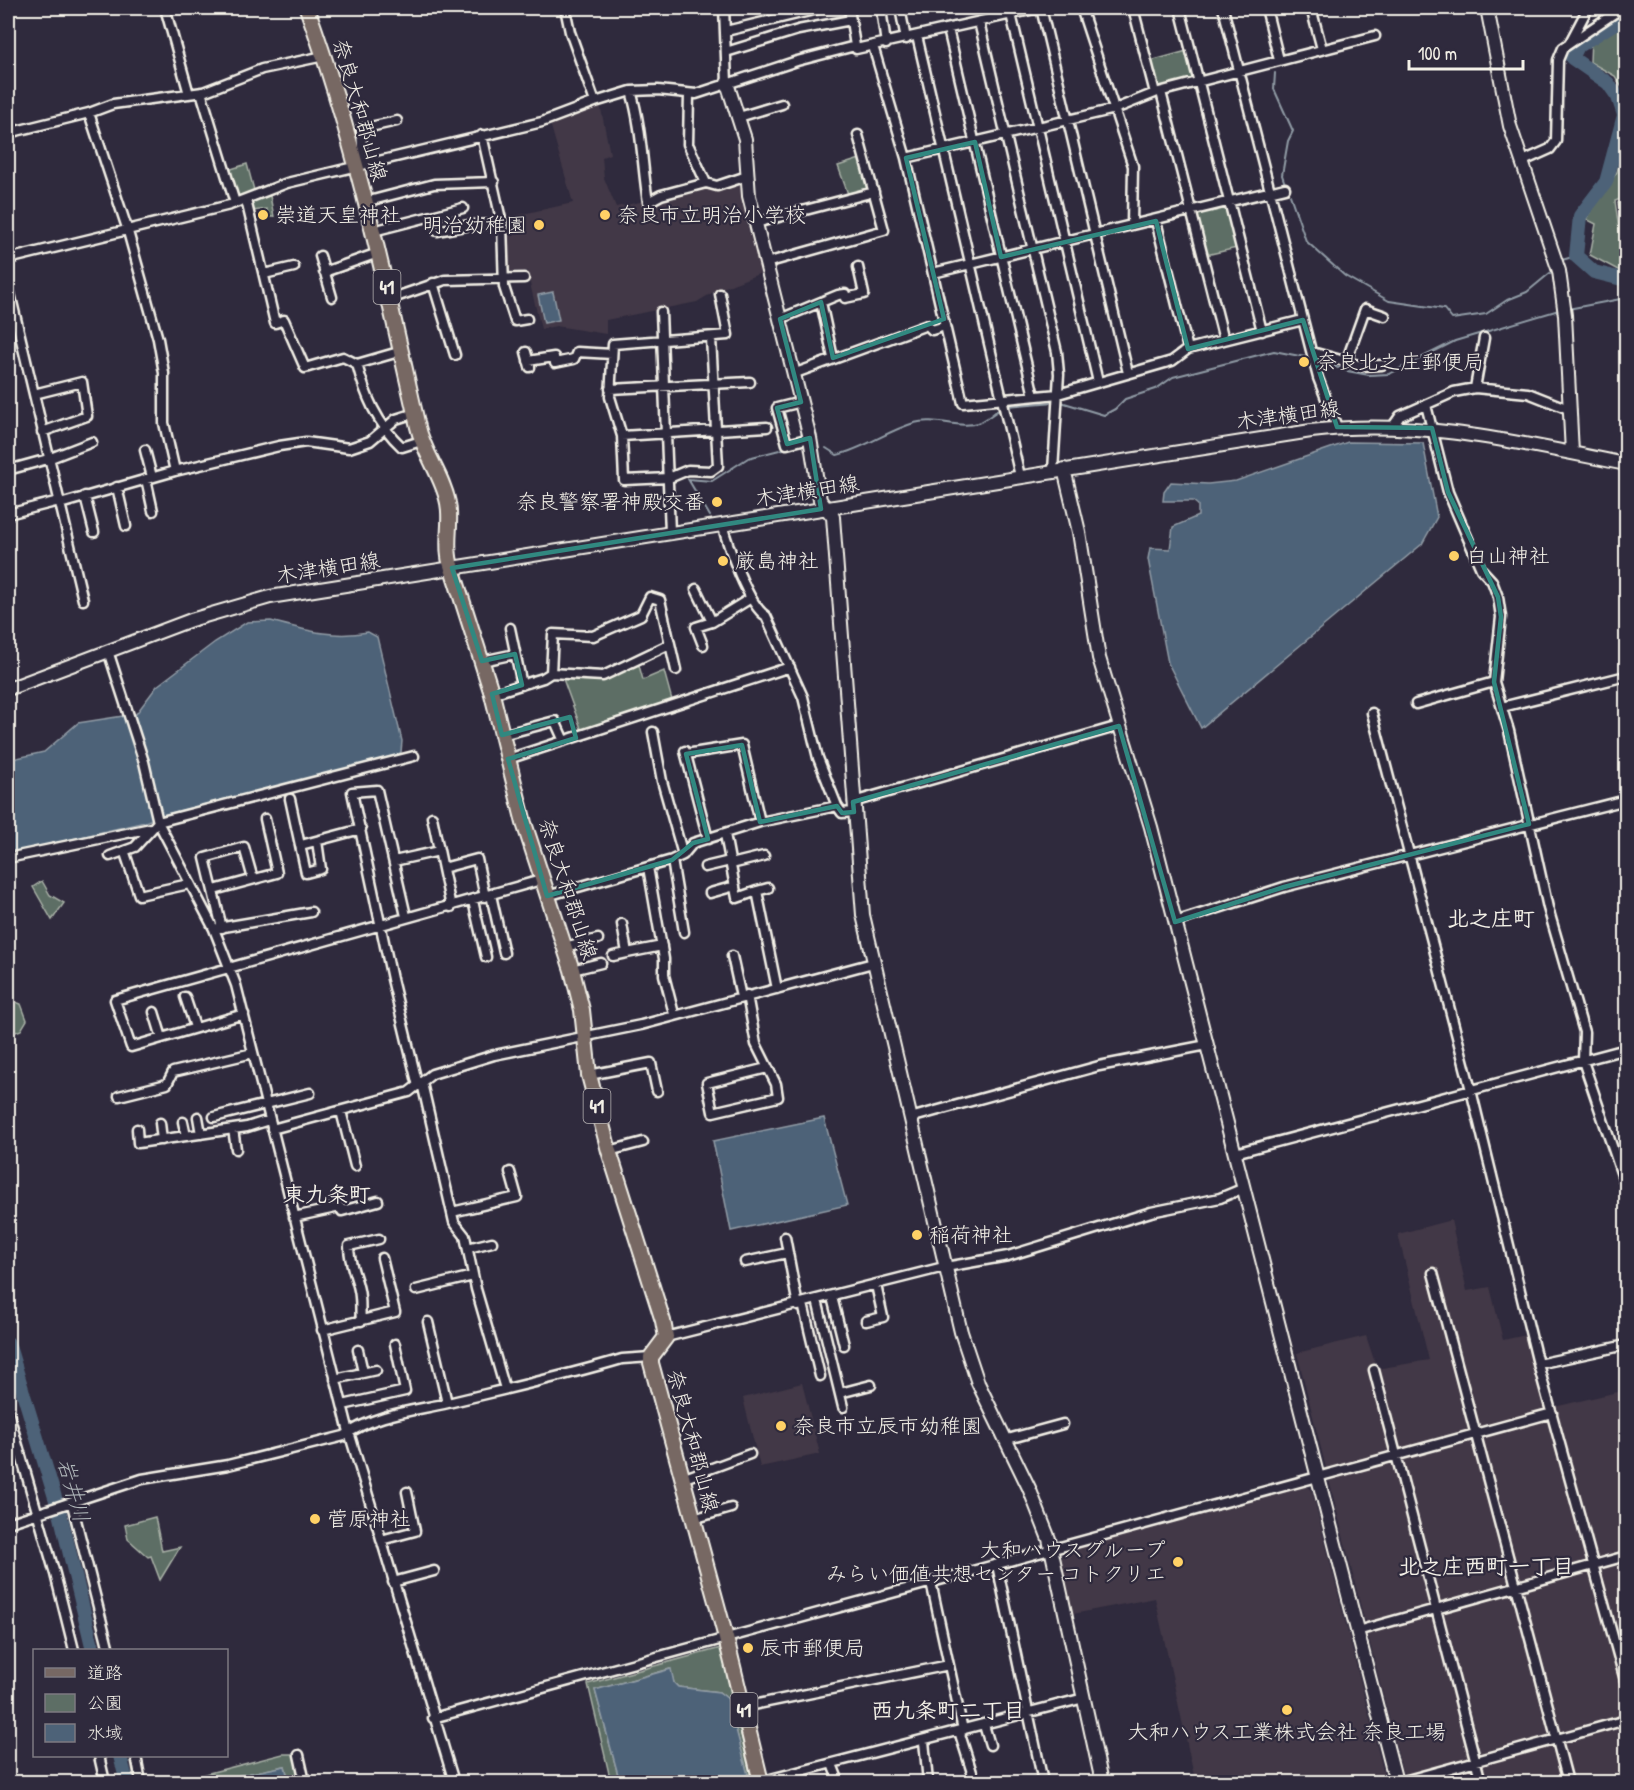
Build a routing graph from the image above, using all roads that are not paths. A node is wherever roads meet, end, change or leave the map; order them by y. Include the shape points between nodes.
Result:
1 (165, 8) edge
2 (307, 8) edge
3 (565, 8) edge
4 (724, 8) edge
5 (822, 8) edge
6 (849, 8) edge
7 (900, 8) edge
8 (1040, 8) edge
9 (1081, 8) edge
10 (1133, 8) edge
11 (1179, 8) edge
12 (1223, 8) edge
13 (1266, 8) edge
14 (1311, 8) edge
15 (1487, 8) edge
16 (1588, 8) edge
17 (1622, 8) edge
18 (881, 9) edge
19 (1011, 14) junction
20 (852, 20) junction
21 (980, 22) junction
22 (948, 29) junction
23 (726, 31) junction
24 (917, 36) junction
25 (1375, 36) dead end
26 (906, 39) junction
27 (1570, 43) junction
28 (886, 44) junction
29 (855, 46) junction
30 (873, 46) junction
31 (1322, 49) junction
32 (726, 52) junction
33 (324, 56) junction
34 (1279, 60) junction
35 (1240, 72) junction
36 (1199, 82) junction
37 (727, 83) junction
38 (631, 91) junction
39 (201, 92) junction
40 (1158, 93) junction
41 (189, 94) junction
42 (689, 95) junction
43 (594, 102) junction
44 (782, 104) dead end
45 (1115, 109) junction
46 (89, 113) junction
47 (739, 117) junction
48 (1068, 120) junction
49 (397, 121) dead end
50 (1038, 128) junction
51 (8, 134) edge
52 (482, 135) junction
53 (858, 135) dead end
54 (1006, 135) junction
55 (975, 142) junction
56 (944, 149) junction
57 (906, 158) junction
58 (1521, 162) junction
59 (359, 166) junction
60 (747, 177) junction
61 (494, 182) junction
62 (706, 183) junction
63 (1285, 188) dead end
64 (874, 192) junction
65 (1270, 192) junction
66 (246, 200) junction
67 (365, 202) junction
68 (1229, 202) junction
69 (235, 203) junction
70 (463, 208) dead end
71 (1191, 212) junction
72 (1156, 221) junction
73 (756, 223) junction
74 (501, 224) junction
75 (1132, 225) junction
76 (127, 228) junction
77 (373, 231) junction
78 (437, 231) dead end
79 (1095, 235) junction
80 (1065, 242) junction
81 (1033, 249) junction
82 (378, 253) junction
83 (320, 256) dead end
84 (1001, 256) junction
85 (8, 259) edge
86 (766, 263) junction
87 (971, 264) junction
88 (294, 267) dead end
89 (858, 267) dead end
90 (324, 272) junction
91 (933, 273) junction
92 (264, 274) junction
93 (504, 278) junction
94 (524, 278) dead end
95 (433, 283) junction
96 (8, 285) edge
97 (720, 294) dead end
98 (332, 297) dead end
99 (390, 299) junction
100 (821, 302) junction
101 (661, 312) dead end
102 (1385, 316) dead end
103 (527, 319) dead end
104 (780, 319) junction
105 (1303, 320) junction
106 (945, 326) junction
107 (1262, 331) junction
108 (711, 338) junction
109 (1484, 338) dead end
110 (1224, 340) junction
111 (662, 342) junction
112 (1188, 349) junction
113 (402, 351) junction
114 (526, 352) dead end
115 (612, 354) junction
116 (454, 355) dead end
117 (1313, 356) junction
118 (833, 358) junction
119 (1346, 362) junction
120 (357, 364) junction
121 (1382, 365) dead end
122 (1128, 373) junction
123 (793, 374) junction
124 (750, 382) dead end
125 (1098, 382) junction
126 (713, 384) junction
127 (664, 386) junction
128 (1475, 388) junction
129 (610, 389) junction
130 (34, 394) junction
131 (1034, 396) junction
132 (1058, 400) junction
133 (801, 402) junction
134 (1004, 404) junction
135 (1426, 405) junction
136 (1570, 410) junction
137 (415, 413) junction
138 (1393, 426) junction
139 (386, 427) junction
140 (767, 427) dead end
141 (1337, 428) junction
142 (1432, 428) junction
143 (716, 430) junction
144 (42, 432) junction
145 (667, 433) junction
146 (622, 436) junction
147 (810, 438) junction
148 (421, 441) junction
149 (92, 442) dead end
150 (145, 450) dead end
151 (1572, 453) junction
152 (48, 459) junction
153 (1626, 464) edge
154 (8, 470) edge
155 (1059, 470) junction
156 (175, 471) junction
157 (1020, 476) junction
158 (149, 478) junction
159 (669, 478) junction
160 (117, 487) junction
161 (85, 496) junction
162 (59, 502) junction
163 (826, 508) junction
164 (153, 511) dead end
165 (8, 514) edge
166 (722, 524) junction
167 (126, 526) dead end
168 (94, 532) dead end
169 (670, 532) junction
170 (452, 568) junction
171 (696, 589) dead end
172 (751, 598) junction
173 (83, 600) dead end
174 (712, 622) junction
175 (510, 628) dead end
176 (670, 644) junction
177 (703, 645) dead end
178 (108, 651) junction
179 (515, 654) junction
180 (482, 661) junction
181 (790, 667) junction
182 (676, 670) dead end
183 (551, 673) junction
184 (1626, 676) edge
185 (1494, 682) junction
186 (522, 685) junction
187 (8, 689) edge
188 (492, 694) junction
189 (1416, 704) dead end
190 (1502, 707) junction
191 (1372, 713) dead end
192 (1119, 726) junction
193 (652, 732) dead end
194 (502, 735) junction
195 (564, 741) junction
196 (414, 756) dead end
197 (508, 759) junction
198 (291, 799) dead end
199 (1626, 800) edge
200 (837, 806) junction
201 (853, 807) junction
202 (432, 817) dead end
203 (265, 819) dead end
204 (760, 822) junction
205 (1528, 824) junction
206 (154, 825) junction
207 (360, 829) junction
208 (725, 834) junction
209 (708, 839) junction
210 (317, 841) junction
211 (301, 845) junction
212 (439, 851) junction
213 (125, 853) junction
214 (1409, 853) junction
215 (683, 855) junction
216 (110, 856) dead end
217 (764, 856) dead end
218 (8, 858) edge
219 (672, 860) junction
220 (394, 861) junction
221 (730, 862) junction
222 (648, 867) junction
223 (705, 867) dead end
224 (443, 868) junction
225 (253, 879) junction
226 (541, 880) junction
227 (189, 884) junction
228 (735, 886) junction
229 (768, 888) dead end
230 (214, 890) junction
231 (757, 891) junction
232 (710, 893) dead end
233 (488, 896) junction
234 (547, 896) junction
235 (473, 901) junction
236 (451, 907) junction
237 (311, 912) dead end
238 (406, 916) junction
239 (1175, 922) junction
240 (382, 923) junction
241 (622, 924) dead end
242 (218, 928) junction
243 (684, 932) dead end
244 (598, 939) dead end
245 (662, 946) junction
246 (564, 947) junction
247 (504, 953) dead end
248 (627, 953) junction
249 (613, 956) dead end
250 (732, 956) dead end
251 (486, 957) dead end
252 (601, 963) dead end
253 (873, 963) junction
254 (230, 967) junction
255 (572, 970) junction
256 (777, 989) junction
257 (744, 996) junction
258 (185, 997) dead end
259 (154, 1012) dead end
260 (244, 1014) junction
261 (674, 1014) junction
262 (195, 1027) junction
263 (584, 1037) junction
264 (162, 1038) junction
265 (1208, 1045) junction
266 (1626, 1049) edge
267 (253, 1053) junction
268 (1583, 1061) junction
269 (767, 1068) junction
270 (589, 1075) junction
271 (420, 1084) junction
272 (1471, 1090) junction
273 (657, 1091) dead end
274 (310, 1093) dead end
275 (119, 1096) dead end
276 (266, 1105) junction
277 (341, 1111) junction
278 (214, 1116) dead end
279 (198, 1118) dead end
280 (910, 1118) junction
281 (183, 1122) dead end
282 (160, 1123) dead end
283 (270, 1125) junction
284 (136, 1129) dead end
285 (233, 1129) junction
286 (201, 1134) junction
287 (186, 1136) junction
288 (162, 1140) junction
289 (643, 1142) dead end
290 (236, 1149) dead end
291 (609, 1151) junction
292 (1235, 1153) junction
293 (356, 1166) dead end
294 (510, 1172) dead end
295 (1626, 1187) edge
296 (1244, 1188) junction
297 (378, 1202) dead end
298 (452, 1212) junction
299 (294, 1217) junction
300 (785, 1237) dead end
301 (379, 1239) dead end
302 (492, 1242) dead end
303 (468, 1248) junction
304 (787, 1253) junction
305 (382, 1258) dead end
306 (745, 1262) dead end
307 (945, 1267) junction
308 (1432, 1273) dead end
309 (473, 1276) junction
310 (876, 1285) junction
311 (416, 1290) dead end
312 (832, 1296) junction
313 (817, 1300) junction
314 (800, 1305) junction
315 (362, 1321) junction
316 (866, 1321) dead end
317 (428, 1322) dead end
318 (322, 1330) junction
319 (666, 1337) junction
320 (395, 1344) dead end
321 (844, 1345) dead end
322 (1626, 1345) edge
323 (358, 1350) dead end
324 (651, 1357) junction
325 (1538, 1364) junction
326 (376, 1370) dead end
327 (1374, 1370) dead end
328 (363, 1372) junction
329 (820, 1376) dead end
330 (335, 1379) junction
331 (872, 1384) dead end
332 (505, 1389) junction
333 (840, 1393) junction
334 (447, 1403) junction
335 (343, 1405) junction
336 (843, 1407) dead end
337 (8, 1411) edge
338 (1552, 1413) junction
339 (1063, 1424) dead end
340 (349, 1432) junction
341 (1475, 1435) junction
342 (1004, 1440) junction
343 (750, 1454) dead end
344 (1398, 1456) junction
345 (1318, 1476) junction
346 (682, 1479) junction
347 (407, 1492) dead end
348 (70, 1504) junction
349 (731, 1508) dead end
350 (40, 1514) junction
351 (693, 1519) junction
352 (8, 1523) edge
353 (381, 1540) junction
354 (1052, 1549) junction
355 (1626, 1556) edge
356 (997, 1564) junction
357 (1593, 1565) junction
358 (434, 1571) dead end
359 (393, 1582) junction
360 (931, 1582) junction
361 (1515, 1587) junction
362 (1437, 1608) junction
363 (1357, 1631) junction
364 (726, 1638) junction
365 (74, 1649) edge
366 (109, 1649) edge
367 (949, 1665) junction
368 (1626, 1684) edge
369 (1084, 1698) junction
370 (743, 1707) junction
371 (1029, 1713) junction
372 (433, 1718) junction
373 (1626, 1720) edge
374 (984, 1725) junction
375 (961, 1731) junction
376 (1556, 1740) junction
377 (924, 1741) junction
378 (990, 1745) dead end
379 (299, 1755) dead end
380 (99, 1757) edge
381 (136, 1757) edge
382 (1476, 1762) junction
383 (832, 1764) junction
384 (105, 1782) edge
385 (141, 1782) edge
386 (305, 1782) edge
387 (454, 1782) edge
388 (760, 1782) edge
389 (839, 1782) edge
390 (928, 1782) edge
391 (975, 1782) edge
392 (1043, 1782) edge
393 (1102, 1782) edge
394 (1398, 1782) edge
395 (1481, 1782) edge
396 (1568, 1782) edge

1 - 41 street
2 - 33 main road, 奈良大和郡山線 / 41
3 - 43 street
4 - 23 street
5 - 23 street
6 - 20 street
7 - 26 street
8 - 19 street
8 - 48 street
9 - 45 street
10 - 40 street
11 - 36 street
12 - 35 street
13 - 34 street
14 - 31 street
15 - 58 street
16 - 27 street
17 - 27 street
18 - 28 street
19 - 21 street
19 - 50 street
20 - 29 street
20 - 32 street via 792,32
21 - 22 street
21 - 54 street
22 - 24 street
22 - 55 street
23 - 32 street
24 - 26 street
24 - 56 street
25 - 31 street
26 - 28 street
27 - 58 street via 1558,60 1556,141 1550,149
28 - 30 street
29 - 30 street
29 - 37 street
30 - 57 street
31 - 34 street
32 - 37 street
33 - 39 street via 262,69
33 - 59 main road, 奈良大和郡山線 / 41
34 - 35 street
35 - 36 street
35 - 65 street
36 - 40 street
36 - 68 street
37 - 42 street
37 - 47 street
38 - 42 street
38 - 43 street
38 - 62 street via 640,121 648,202
39 - 41 street
39 - 69 street
40 - 45 street
40 - 71 street
41 - 46 street via 113,104
42 - 62 street via 688,144
43 - 52 street via 542,122
44 - 47 street
45 - 48 street
45 - 75 street via 1133,166
46 - 51 street
46 - 76 street
47 - 60 street via 745,139
48 - 50 street
48 - 79 street
49 - 59 street via 361,129
50 - 54 street
50 - 80 street
52 - 59 street
52 - 61 street
53 - 64 street
54 - 55 street
54 - 81 street
55 - 56 street
55 - 84 street
56 - 57 street
56 - 87 street
57 - 91 street
58 - 136 street via 1555,259 1564,311
59 - 66 street via 287,183
59 - 67 main road, 奈良大和郡山線 / 41
60 - 62 street via 717,186
60 - 73 street
61 - 67 street via 434,184
61 - 74 street
63 - 65 street
64 - 73 street
64 - 86 street via 884,230
65 - 68 street
65 - 105 street
66 - 69 street
66 - 92 street
67 - 77 main road, 奈良大和郡山線 / 41
68 - 71 street
68 - 107 street
69 - 76 street
70 - 77 street
71 - 72 street
71 - 110 street
72 - 75 street
72 - 112 street
73 - 86 street
74 - 78 street
74 - 93 street
75 - 79 street
76 - 85 street
76 - 156 street via 158,339 164,373 164,423
77 - 82 main road, 奈良大和郡山線 / 41
79 - 80 street
79 - 122 street
80 - 81 street
80 - 125 street
81 - 84 street
81 - 132 street via 1057,352
82 - 90 street
82 - 99 main road, 奈良大和郡山線 / 41
83 - 90 street
84 - 87 street
84 - 131 street
86 - 104 street
87 - 91 street
87 - 134 street
88 - 92 street
89 - 100 street via 864,294 845,298 845,294 838,295
90 - 98 street
91 - 106 street
92 - 120 street via 275,323 284,320 305,368 343,357
93 - 94 street
93 - 95 street
93 - 103 street via 515,321
95 - 99 street
95 - 116 street
96 - 130 street
97 - 108 street via 728,335
99 - 113 main road, 奈良大和郡山線 / 41
100 - 104 street
100 - 118 street
101 - 111 street
102 - 119 street via 1365,309
104 - 123 street
105 - 107 street
105 - 117 street
106 - 118 street via 932,330 927,325
106 - 134 street via 963,403
107 - 110 street
108 - 111 street
108 - 126 street
109 - 128 street
110 - 112 street
111 - 115 street via 613,344
111 - 127 street
112 - 122 street via 1172,361
113 - 120 street
113 - 137 main road, 奈良大和郡山線 / 41
114 - 115 street via 529,364 554,357 555,363 574,359 577,352
115 - 129 street
117 - 119 street
117 - 141 street
118 - 123 street
119 - 121 street
120 - 139 street via 368,403
122 - 125 street
123 - 133 street
124 - 126 street
125 - 132 street
126 - 127 street
126 - 143 street
127 - 129 street
127 - 145 street
128 - 135 street
128 - 136 street via 1528,393
129 - 146 street
130 - 144 street
130 - 144 street via 82,382 87,416
131 - 132 street
131 - 134 street
132 - 155 street
133 - 147 street
133 - 147 street via 777,408 787,444
134 - 157 street
135 - 138 street via 1400,416
135 - 142 street
136 - 151 street
137 - 139 street
137 - 148 main road, 奈良大和郡山線 / 41
138 - 141 street, 木津横田線
138 - 142 street, 木津横田線
139 - 148 street via 402,447
139 - 156 street via 370,441 349,448 306,442
140 - 143 street
141 - 155 street, 木津横田線
142 - 151 street, 木津横田線
142 - 185 street via 1448,492 1481,569 1492,581 1498,597 1501,617
143 - 145 street
143 - 159 street via 718,466 711,471 688,470
144 - 152 street
145 - 146 street
145 - 159 street
146 - 159 street via 624,480
147 - 163 street via 820,500
148 - 170 main road, 奈良大和郡山線 / 41 via 449,504 447,546
149 - 152 street
150 - 158 street
151 - 153 street, 木津横田線
152 - 154 street
152 - 162 street
155 - 157 street, 木津横田線
155 - 192 street via 1079,532 1099,658
156 - 158 street
157 - 163 street, 木津横田線
158 - 160 street
158 - 164 street
159 - 169 street
160 - 161 street
160 - 167 street
161 - 162 street
161 - 168 street
162 - 165 street
162 - 173 street
163 - 166 street, 木津横田線
163 - 201 street via 833,517
166 - 169 street, 木津横田線
166 - 172 street
169 - 170 street, 木津横田線
170 - 178 street, 木津横田線 via 270,597
170 - 180 main road, 奈良大和郡山線 / 41
171 - 174 street
172 - 174 street
172 - 181 street via 766,616
174 - 177 street via 696,627
175 - 179 street
176 - 182 street
176 - 183 street via 603,676
176 - 183 street via 660,600 650,597 641,615 593,636 553,634
178 - 187 street, 木津横田線
178 - 206 street via 144,762
179 - 180 street
179 - 186 street
180 - 188 main road, 奈良大和郡山線 / 41
181 - 195 street
181 - 200 street
183 - 186 street
184 - 190 street
185 - 189 street
185 - 190 street
186 - 188 street
188 - 194 main road, 奈良大和郡山線 / 41
190 - 205 street
191 - 214 street
192 - 201 street
192 - 239 street via 1151,827
193 - 215 street
194 - 195 street via 555,721
194 - 197 main road, 奈良大和郡山線 / 41
195 - 197 street
196 - 206 street
197 - 226 main road, 奈良大和郡山線 / 41
198 - 211 street
199 - 205 street
200 - 201 street via 842,813
200 - 204 street
201 - 253 street via 862,907
202 - 212 street
203 - 225 street via 277,873
204 - 208 street
204 - 209 street via 742,745 685,752
205 - 214 street
205 - 268 street via 1584,1032
206 - 213 street
206 - 218 street
206 - 227 street
207 - 210 street
207 - 220 street via 352,792 377,790
207 - 240 street
208 - 209 street
208 - 221 street
209 - 215 street via 693,843
210 - 211 street
210 - 211 street via 321,869 306,873
212 - 220 street
212 - 224 street
213 - 216 street
213 - 227 street via 139,895
214 - 239 street
214 - 272 street
215 - 219 street
217 - 221 street
219 - 222 street
219 - 243 street
220 - 238 street
221 - 223 street
221 - 228 street
222 - 234 street
222 - 245 street
224 - 233 street via 477,860
224 - 236 street
225 - 230 street
225 - 230 street via 244,847 205,858
226 - 233 street
226 - 234 main road, 奈良大和郡山線 / 41
227 - 242 street
228 - 231 street via 737,898
228 - 232 street
229 - 231 street
230 - 242 street
231 - 256 street
233 - 235 street
233 - 247 street
234 - 246 main road, 奈良大和郡山線 / 41
235 - 236 street
235 - 251 street
236 - 238 street
237 - 242 street
238 - 240 street
239 - 265 street
240 - 254 street
240 - 271 street via 392,979
241 - 248 street
242 - 254 street
244 - 246 street
245 - 248 street
245 - 261 street via 664,975
246 - 255 main road, 奈良大和郡山線 / 41
248 - 249 street
250 - 257 street
252 - 255 street
253 - 256 street
253 - 280 street
254 - 260 street
254 - 264 street via 115,1000 131,1047
255 - 263 main road, 奈良大和郡山線 / 41
256 - 257 street
257 - 261 street
257 - 269 street via 756,1044
258 - 262 street
259 - 264 street
260 - 262 street
260 - 267 street
261 - 263 street
262 - 264 street
263 - 270 main road, 奈良大和郡山線 / 41
263 - 271 street via 494,1055 432,1074
265 - 280 street via 1100,1066
265 - 292 street
266 - 268 street
267 - 275 street via 173,1072 167,1083
267 - 276 street
268 - 272 street
268 - 295 street
269 - 269 street via 778,1097 713,1112 707,1083
270 - 273 street via 651,1063
270 - 291 main road, 奈良大和郡山線 / 41
271 - 277 street via 409,1092
271 - 298 street
272 - 292 street
272 - 325 street
274 - 276 street
276 - 278 street
276 - 283 street
277 - 283 street
277 - 293 street
279 - 286 street
280 - 307 street
281 - 287 street
282 - 288 street
283 - 285 street
283 - 299 street
284 - 288 street via 138,1143
285 - 286 street
285 - 290 street
286 - 287 street
287 - 288 street
289 - 291 street
291 - 319 main road, 奈良大和郡山線 / 41
292 - 296 street
294 - 298 street via 517,1197
296 - 307 street via 1008,1256
296 - 345 street
297 - 299 street
298 - 303 street
299 - 318 street
300 - 304 street
301 - 315 street via 350,1246 349,1263 360,1297
302 - 303 street
303 - 309 street
304 - 306 street
304 - 314 street
305 - 315 street via 395,1312
307 - 310 street
307 - 342 street via 969,1357
308 - 341 street
309 - 311 street
309 - 332 street
310 - 312 street
310 - 316 street via 883,1317
312 - 313 street
312 - 321 street
313 - 314 street
313 - 333 street
314 - 319 street
314 - 329 street
315 - 318 street
317 - 334 street
318 - 330 street
319 - 324 main road, 奈良大和郡山線
320 - 335 street via 405,1391
322 - 325 street
323 - 328 street
324 - 332 street via 622,1359
324 - 346 main road, 奈良大和郡山線 / 41
325 - 338 street
326 - 328 street
327 - 344 street
328 - 330 street
330 - 335 street
331 - 333 street
332 - 334 street
333 - 336 street
334 - 340 street via 408,1410
335 - 340 street
337 - 350 street
338 - 341 street
338 - 357 street
339 - 342 street
340 - 348 street via 274,1454 142,1479
340 - 353 street
341 - 344 street
341 - 361 street
342 - 354 street via 1029,1488
343 - 346 street
344 - 345 street
344 - 362 street
345 - 354 street
345 - 363 street
346 - 351 main road, 奈良大和郡山線 / 41
347 - 353 street via 415,1531
348 - 350 street
348 - 366 street
349 - 351 street
350 - 352 street
350 - 365 street
351 - 364 main road, 奈良大和郡山線 / 41
353 - 359 street
354 - 356 street
354 - 369 street
355 - 357 street
356 - 360 street
356 - 371 street
357 - 361 street
357 - 368 street
358 - 359 street
359 - 372 street
360 - 364 street
360 - 367 street
361 - 362 street
361 - 376 street
362 - 363 street
362 - 382 street
363 - 394 street
364 - 370 main road, 奈良大和郡山線 / 41
364 - 372 street
367 - 370 street
367 - 375 street
369 - 371 street
369 - 393 street
370 - 388 main road, 奈良大和郡山線 / 41
371 - 374 street
371 - 392 street
372 - 387 street
373 - 376 street
374 - 375 street
374 - 378 street
375 - 377 street
375 - 391 street
376 - 382 street
376 - 396 street
377 - 383 street
377 - 390 street
379 - 386 street
380 - 384 street
381 - 385 street
382 - 394 street
382 - 395 street
383 - 388 street
383 - 389 street

